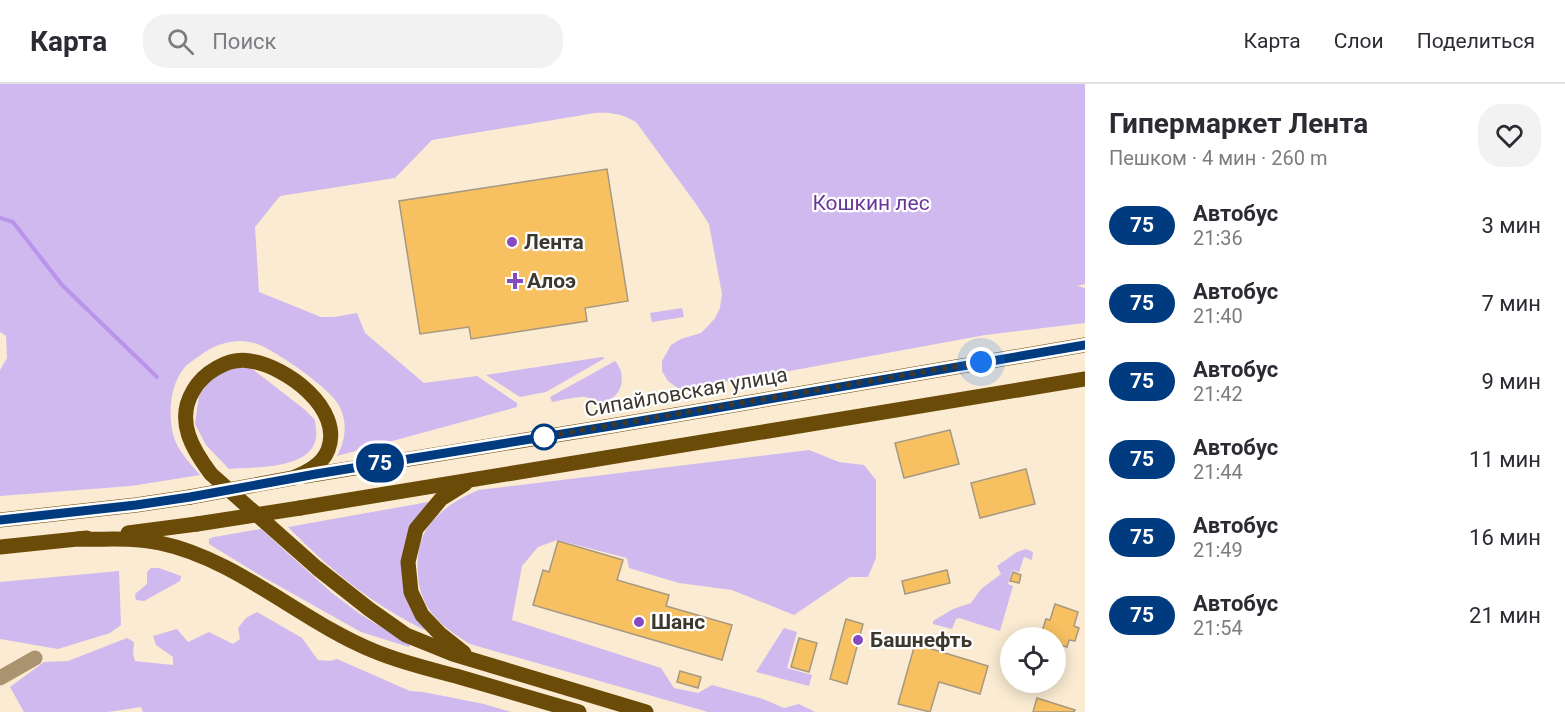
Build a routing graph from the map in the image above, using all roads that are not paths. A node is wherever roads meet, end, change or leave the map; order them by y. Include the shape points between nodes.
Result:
1 (1085, 345) edge
2 (1085, 379) edge
3 (294, 478) junction
4 (471, 480) junction
5 (0, 520) edge
6 (78, 539) junction
7 (0, 547) edge
8 (35, 658) dead end
9 (482, 663) junction
10 (0, 678) edge
11 (579, 712) edge
12 (646, 712) edge

1 - 3 main road, Сипайловская улица
2 - 4 main road
3 - 5 main road, Сипайловская улица, bridge via 136,505
3 - 9 main road via 320,463 330,445 330,425 313,396 286,374 249,360 229,362 199,381 188,398 184,415 188,437 211,474 317,568 406,635
4 - 6 main road, bridge
4 - 9 main road via 441,499 426,516 416,530 408,562 411,592 422,615 447,640
6 - 7 main road
6 - 11 main road via 137,540 179,548 225,567 374,651
8 - 10 street
9 - 12 main road

